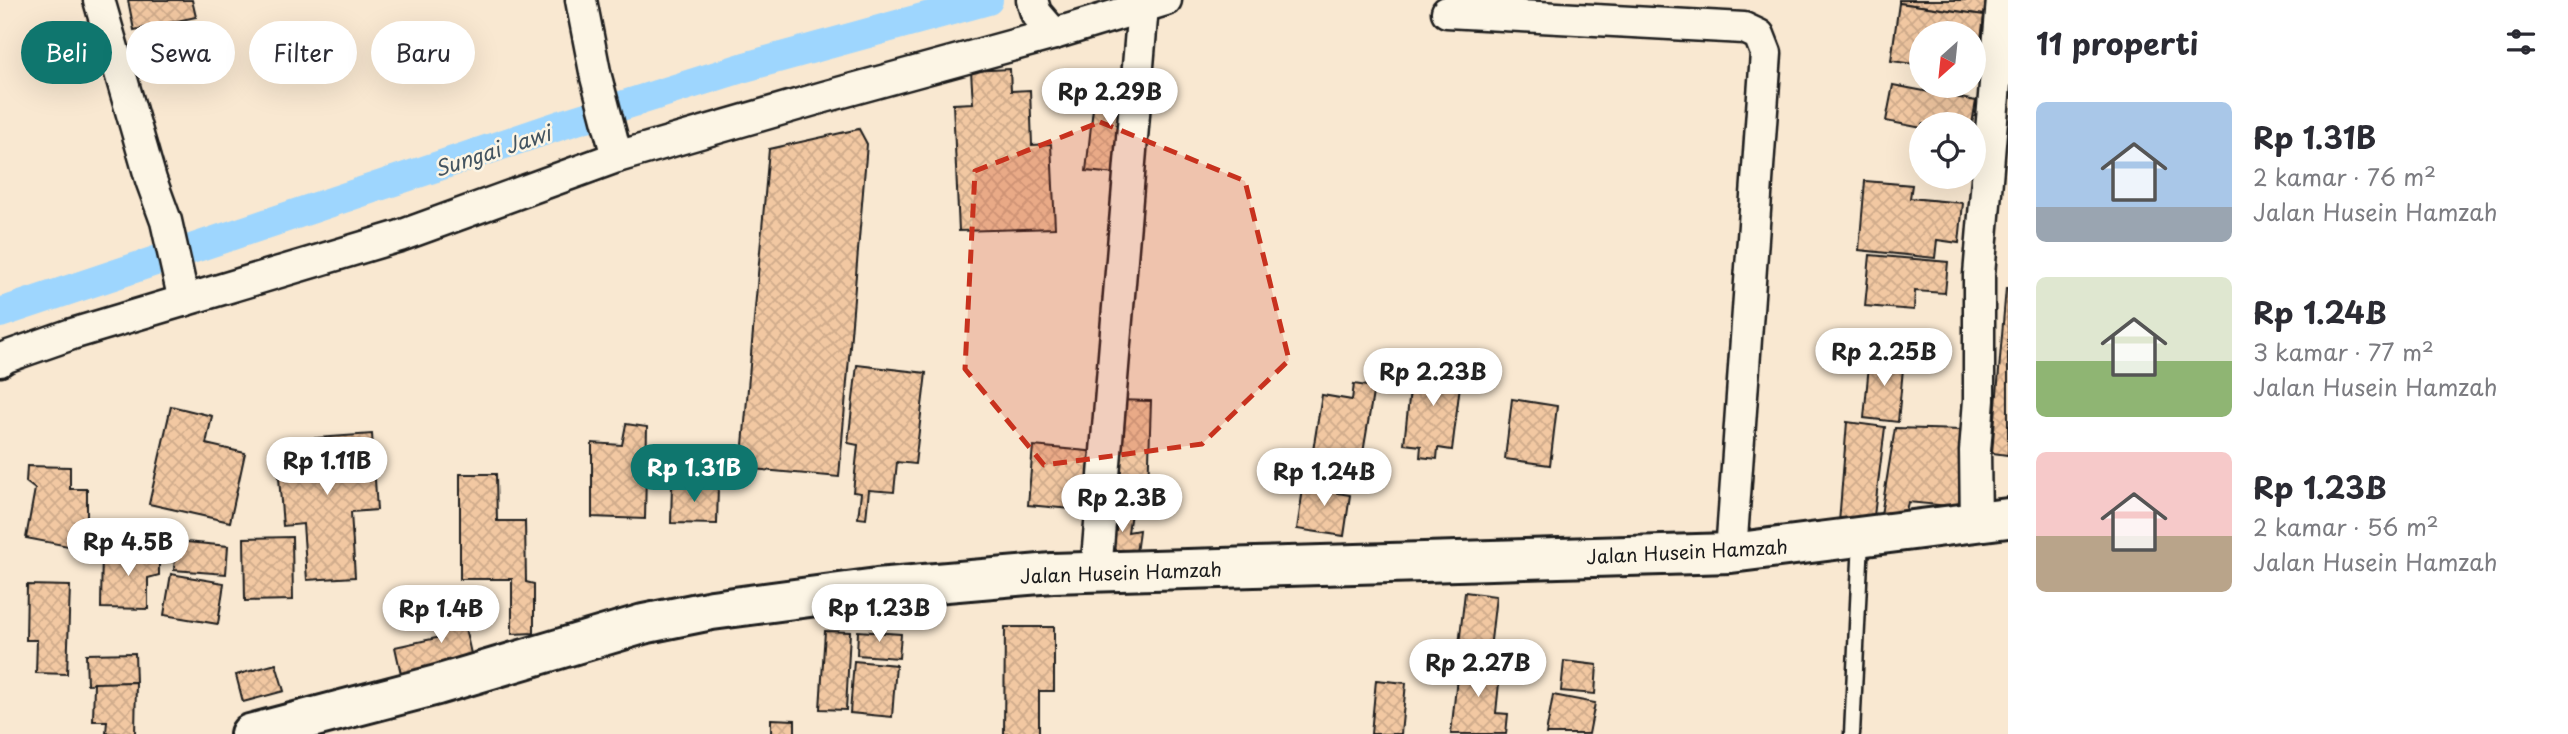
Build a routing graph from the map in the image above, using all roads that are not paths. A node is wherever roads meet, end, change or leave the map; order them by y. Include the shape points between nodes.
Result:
1 (99, 0) edge
2 (581, 0) edge
3 (2002, 0) edge
4 (1155, 3) edge
5 (1447, 12) dead end
6 (1041, 16) edge
7 (614, 148) junction
8 (182, 291) junction
9 (0, 361) edge
10 (1992, 520) edge
11 (1861, 537) junction
12 (1731, 553) junction
13 (1096, 572) junction
14 (250, 734) edge
15 (1852, 734) edge

1 - 8 street via 166,221
2 - 7 street
3 - 10 street via 1979,275
4 - 6 street
4 - 13 street
5 - 12 street via 1744,28 1759,35 1766,53
6 - 7 street
7 - 8 street via 400,236
8 - 9 street
10 - 11 street, Jalan Husein Hamzah
11 - 12 street, Jalan Husein Hamzah
11 - 15 lane
12 - 13 street, Jalan Husein Hamzah
13 - 14 street, Jalan Husein Hamzah via 877,588 712,610 643,624

